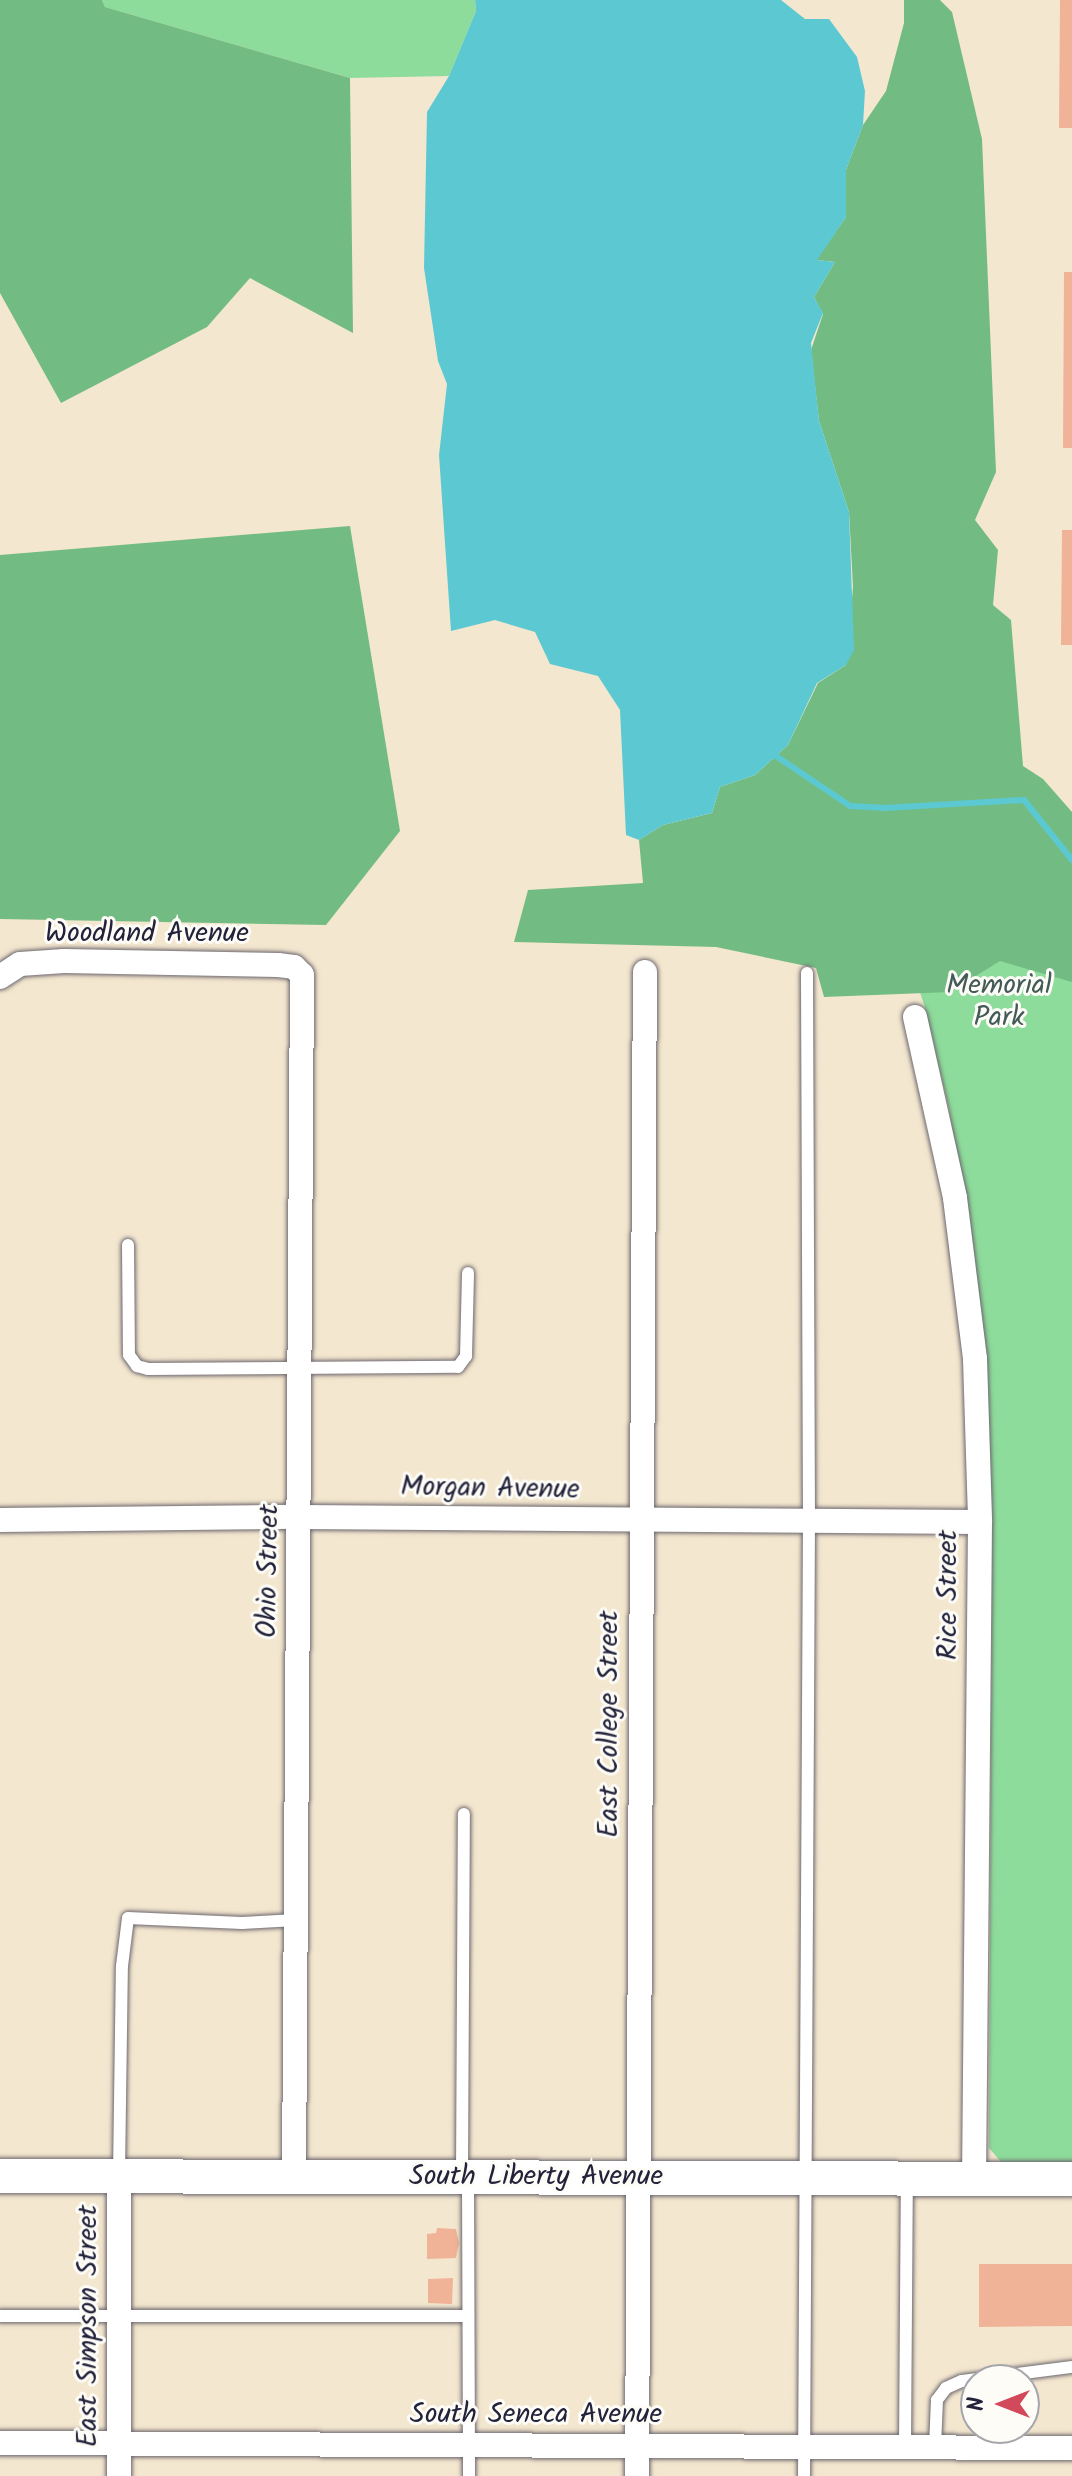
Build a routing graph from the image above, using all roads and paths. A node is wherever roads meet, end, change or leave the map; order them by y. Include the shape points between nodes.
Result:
1 (297, 968) joint
2 (645, 972) dead end
3 (807, 973) dead end
4 (0, 977) edge
5 (915, 1017) dead end
6 (128, 1245) dead end
7 (468, 1273) dead end
8 (301, 1367) junction
9 (300, 1517) junction
10 (0, 1520) edge
11 (640, 1521) junction
12 (809, 1522) junction
13 (980, 1522) junction
14 (464, 1814) dead end
15 (296, 1920) junction
16 (0, 2176) edge
17 (119, 2177) junction
18 (294, 2177) junction
19 (465, 2177) junction
20 (638, 2178) junction
21 (804, 2179) junction
22 (907, 2179) junction
23 (1072, 2179) edge
24 (974, 2180) junction
25 (119, 2313) junction
26 (0, 2316) edge
27 (467, 2316) junction
28 (1072, 2367) edge
29 (0, 2443) edge
30 (119, 2443) junction
31 (469, 2444) junction
32 (637, 2445) junction
33 (804, 2446) junction
34 (905, 2447) junction
35 (935, 2447) junction
36 (1072, 2448) edge
37 (119, 2476) edge
38 (469, 2476) edge
39 (637, 2476) edge
40 (804, 2476) edge

1 - 4 street, Woodland Avenue via 64,961 20,964
1 - 8 street, Ohio Street via 303,982
2 - 11 street, East College Street
3 - 12 lane
5 - 13 street, Rice Street via 943,1132 965,1264 975,1359
6 - 8 lane via 129,1355 137,1366
7 - 8 lane via 466,1356 458,1367
8 - 9 street, Ohio Street
9 - 10 street, Morgan Avenue
9 - 11 street, Morgan Avenue
9 - 15 street, Ohio Street
11 - 12 street, Morgan Avenue
11 - 20 street, East College Street
12 - 13 street, Morgan Avenue
12 - 21 lane
13 - 24 street, Rice Street
14 - 19 lane
15 - 17 lane via 128,1918 122,1966
15 - 18 street, Ohio Street
16 - 17 street, South Liberty Avenue
17 - 18 street, South Liberty Avenue
17 - 25 street, East Simpson Street
18 - 19 street, South Liberty Avenue
19 - 20 street, South Liberty Avenue
19 - 27 lane
20 - 21 street, South Liberty Avenue
20 - 32 street, East College Street
21 - 22 street, South Liberty Avenue
21 - 33 lane
22 - 24 street, South Liberty Avenue
22 - 34 lane
23 - 24 street, South Liberty Avenue
25 - 26 lane
25 - 27 lane
25 - 30 street, East Simpson Street
27 - 31 lane
28 - 35 lane via 962,2381 946,2388 937,2400
29 - 30 street, South Seneca Avenue
30 - 31 street, South Seneca Avenue
30 - 37 street, East Simpson Street
31 - 32 street, South Seneca Avenue
31 - 38 lane
32 - 33 street, South Seneca Avenue
32 - 39 street, East College Street
33 - 34 street, South Seneca Avenue
33 - 40 lane
34 - 35 street, South Seneca Avenue
35 - 36 street, South Seneca Avenue

